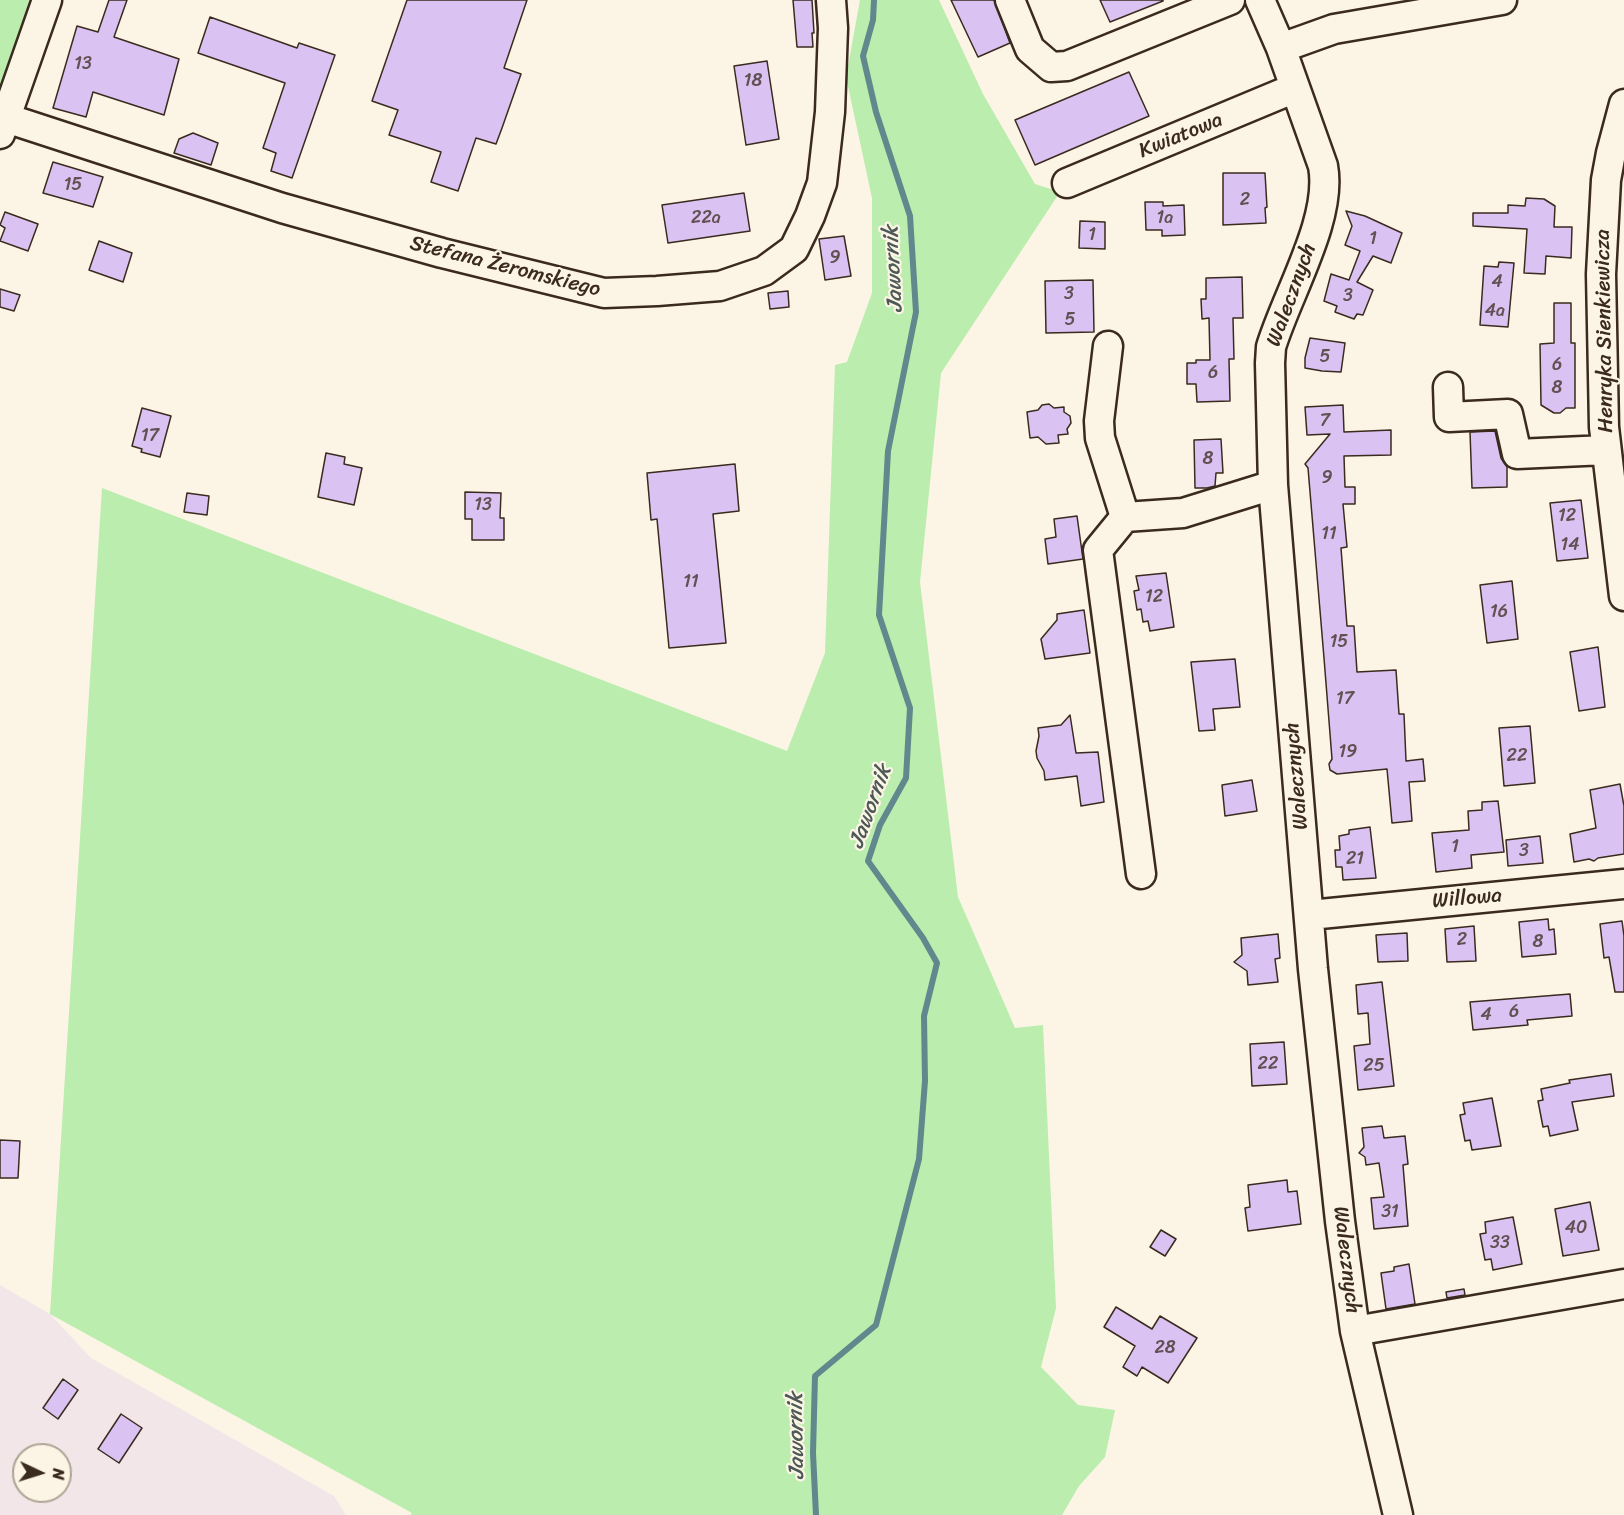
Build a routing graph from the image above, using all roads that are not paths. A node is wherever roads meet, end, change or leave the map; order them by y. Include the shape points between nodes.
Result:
1 (47, 0) edge
2 (831, 0) edge
3 (1010, 0) edge
4 (1230, 0) edge
5 (1260, 0) edge
6 (1502, 0) edge
7 (1281, 48) junction
8 (1295, 88) junction
9 (1624, 104) edge
10 (3, 126) edge
11 (1067, 183) dead end
12 (1108, 346) dead end
13 (1448, 387) dead end
14 (1606, 450) junction
15 (1273, 485) junction
16 (1125, 517) junction
17 (1624, 596) edge
18 (1141, 874) dead end
19 (1624, 884) edge
20 (1310, 915) junction
21 (1624, 1284) edge
22 (1355, 1331) junction
23 (1398, 1515) edge

1 - 10 street
2 - 10 street, Stefana Żeromskiego via 830,112 822,183 810,216 794,249 764,271 720,286 604,293 442,253
3 - 4 street via 1029,48 1051,67 1066,66
5 - 7 street, Walecznych
6 - 7 street via 1334,29
7 - 8 street, Walecznych
8 - 11 street, Kwiatowa
8 - 15 street, Walecznych via 1323,166 1326,188 1315,231 1271,347
9 - 14 street, Henryka Sienkiewicza via 1606,180 1601,246
12 - 16 street via 1100,438
13 - 14 street via 1449,417 1508,414 1517,454
14 - 17 street, Henryka Sienkiewicza
15 - 16 street via 1183,513
15 - 20 street, Walecznych
16 - 18 street via 1098,550
19 - 20 street, Willowa
20 - 22 street, Walecznych
21 - 22 street
22 - 23 street, Walecznych

